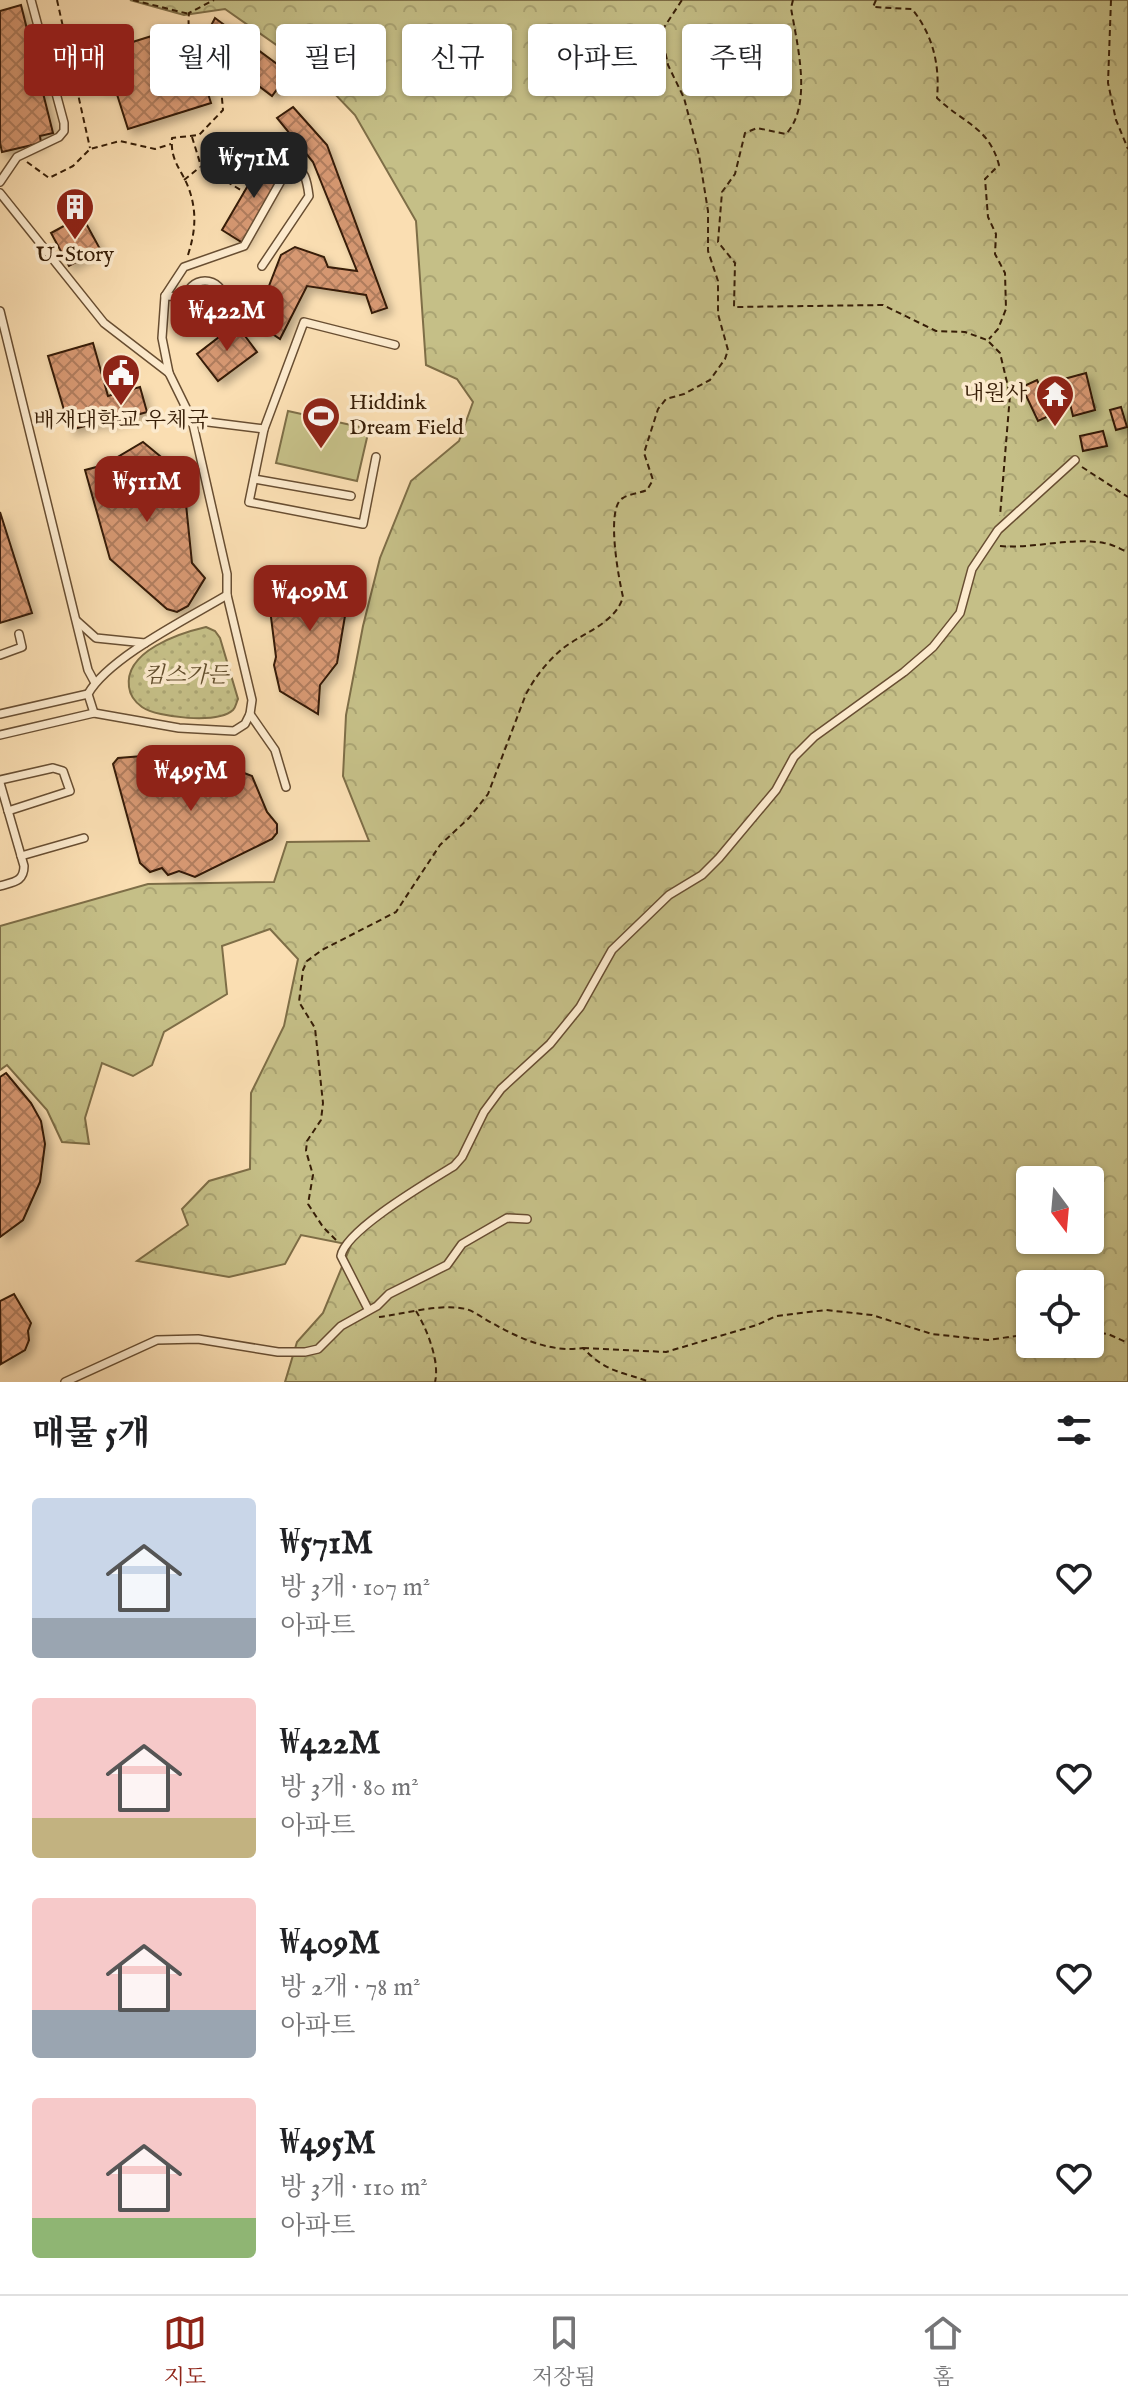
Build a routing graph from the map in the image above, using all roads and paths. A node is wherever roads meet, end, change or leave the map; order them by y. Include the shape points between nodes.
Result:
1 (31, 0) edge
2 (57, 0) edge
3 (133, 0) edge
4 (214, 0) edge
5 (682, 0) edge
6 (793, 0) edge
7 (876, 0) edge
8 (1111, 0) edge
9 (189, 14) dead end
10 (192, 136) junction
11 (172, 144) junction
12 (90, 149) junction
13 (1128, 149) edge
14 (19, 156) junction
15 (201, 166) junction
16 (184, 180) junction
17 (0, 182) edge
18 (244, 192) dead end
19 (0, 193) edge
20 (262, 266) dead end
21 (184, 267) junction
22 (165, 296) junction
23 (187, 297) junction
24 (0, 311) edge
25 (987, 340) junction
26 (395, 345) dead end
27 (169, 373) junction
28 (192, 420) junction
29 (264, 429) junction
30 (376, 457) dead end
31 (1075, 460) joint
32 (254, 479) junction
33 (351, 496) dead end
34 (1128, 497) edge
35 (998, 530) junction
36 (1128, 552) edge
37 (227, 595) junction
38 (74, 619) junction
39 (19, 634) dead end
40 (147, 643) junction
41 (0, 655) edge
42 (95, 683) junction
43 (88, 694) junction
44 (94, 713) junction
45 (0, 714) edge
46 (250, 714) junction
47 (0, 735) edge
48 (0, 781) edge
49 (286, 787) dead end
50 (8, 811) junction
51 (84, 838) dead end
52 (21, 856) junction
53 (0, 886) edge
54 (527, 1219) dead end
55 (341, 1251) junction
56 (368, 1309) junction
57 (416, 1310) junction
58 (359, 1314) junction
59 (1104, 1334) edge
60 (1016, 1336) edge
61 (1128, 1343) edge
62 (583, 1348) junction
63 (65, 1382) edge
64 (435, 1382) edge
65 (650, 1382) edge

1 - 14 lane via 64,131
2 - 12 path
3 - 9 path
4 - 10 path via 189,13 188,29 200,53 219,65 223,110
5 - 55 path via 661,32 699,155 708,251 728,350 710,380 666,399 658,409 644,453 653,480 647,490 619,501 613,527 620,608 561,650 534,680 488,794 440,845 396,912 322,950 303,970 299,1002 315,1028 323,1103 321,1120 307,1141 313,1175 308,1204
6 - 25 path via 803,79 793,126 786,134 757,128 745,133 735,174 722,192 718,242 735,263 734,307 883,305 936,331 965,332
7 - 25 path via 873,7 912,9 925,25 939,78 937,98 994,147 999,165 985,179 995,254 1005,273 1006,309
8 - 13 path via 1108,83
10 - 11 path via 172,138
10 - 15 path
11 - 12 path via 155,149 120,141
11 - 16 path via 171,155
12 - 14 path via 73,166 49,178
14 - 17 lane
15 - 16 path
15 - 18 path
16 - 21 path via 196,230
19 - 27 lane via 104,323
20 - 21 lane via 309,196 301,168 291,163 244,246
21 - 22 lane
22 - 23 lane
22 - 27 lane via 162,338
23 - 23 lane via 189,309 204,319 216,316 223,306 223,294 210,282 192,286
24 - 38 lane
25 - 35 path via 1000,353 1010,395
26 - 29 lane via 304,322
27 - 28 lane
28 - 29 lane
28 - 37 lane via 227,574
29 - 32 lane
30 - 32 lane via 363,524 249,502
31 - 34 path
31 - 35 lane
32 - 33 lane
35 - 36 path via 1000,546 1064,541 1105,543
35 - 55 lane via 972,569 960,613 933,647 794,757 776,790 719,858 669,895 612,950 580,1007 550,1044 501,1089 454,1166 356,1231
37 - 40 lane
37 - 46 lane via 252,700
38 - 40 lane via 96,638
38 - 42 lane
39 - 41 lane via 22,647
40 - 42 lane
42 - 43 lane
43 - 44 lane
43 - 45 lane
44 - 46 lane via 179,728 234,731
44 - 47 lane
46 - 49 lane via 275,750
48 - 50 lane
48 - 50 lane via 53,768 63,771 70,791
50 - 52 lane
51 - 52 lane
52 - 53 lane via 24,874 19,881
54 - 56 lane via 507,1218 462,1244 447,1265
55 - 56 lane
56 - 58 lane
57 - 58 path via 370,1319
57 - 62 path via 466,1309 547,1347
57 - 64 path via 438,1372
58 - 63 lane via 318,1349 278,1352 185,1338 157,1340
59 - 61 path
60 - 62 path via 988,1340 932,1334 872,1315 826,1310 776,1316 666,1352
62 - 65 path via 598,1364

